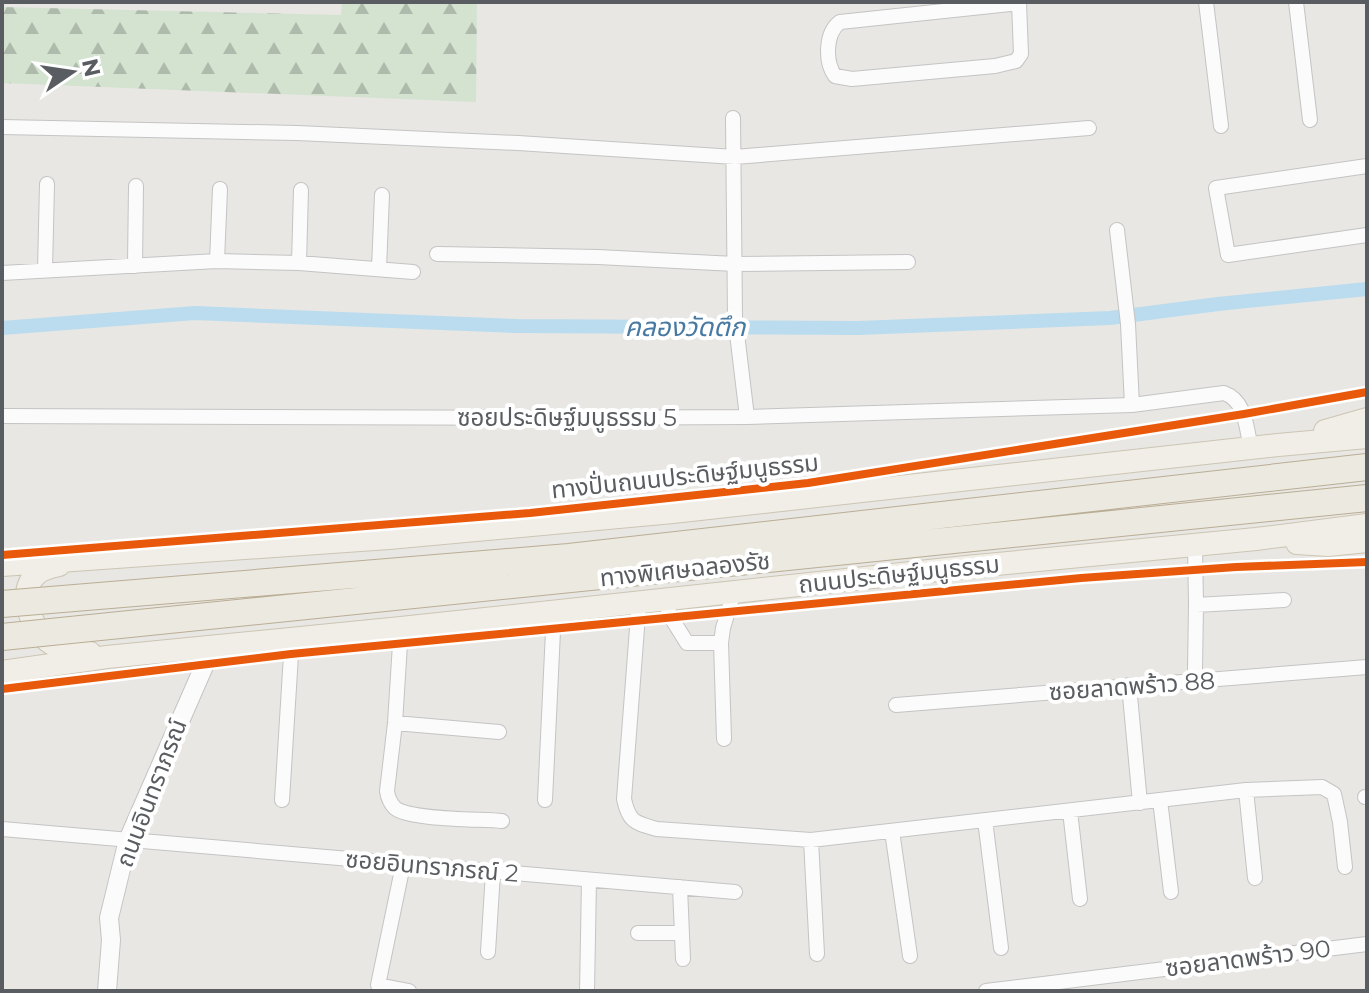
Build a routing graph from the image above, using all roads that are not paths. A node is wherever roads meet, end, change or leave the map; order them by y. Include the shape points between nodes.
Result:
1 (1206, 2) edge
2 (1296, 2) edge
3 (1018, 3) edge
4 (733, 118) dead end
5 (1310, 120) dead end
6 (1221, 126) dead end
7 (2, 127) edge
8 (1089, 128) dead end
9 (735, 157) junction
10 (1367, 166) edge
11 (47, 184) dead end
12 (136, 186) dead end
13 (220, 189) dead end
14 (301, 190) dead end
15 (382, 195) dead end
16 (1117, 230) dead end
17 (1367, 235) edge
18 (437, 254) dead end
19 (217, 261) junction
20 (908, 262) dead end
21 (299, 263) junction
22 (735, 264) junction
23 (135, 266) junction
24 (379, 269) junction
25 (45, 270) junction
26 (413, 272) dead end
27 (2, 273) edge
28 (1132, 405) junction
29 (2, 416) edge
30 (747, 417) junction
31 (1367, 419) edge
32 (1367, 437) edge
33 (1278, 445) junction
34 (1251, 448) junction
35 (1367, 467) edge
36 (1367, 498) edge
37 (1367, 525) edge
38 (1256, 539) junction
39 (1367, 541) edge
40 (1195, 545) junction
41 (79, 559) junction
42 (2, 565) edge
43 (734, 592) junction
44 (664, 600) junction
45 (1284, 600) dead end
46 (639, 602) junction
47 (2, 604) edge
48 (1196, 605) junction
49 (554, 610) junction
50 (401, 628) junction
51 (2, 637) edge
52 (292, 639) junction
53 (244, 643) junction
54 (721, 643) junction
55 (210, 647) junction
56 (1367, 667) edge
57 (1195, 670) dead end
58 (2, 672) edge
59 (1129, 685) junction
60 (896, 705) dead end
61 (395, 723) junction
62 (499, 732) dead end
63 (724, 739) dead end
64 (1246, 790) junction
65 (282, 800) dead end
66 (545, 800) dead end
67 (1160, 800) junction
68 (1140, 803) junction
69 (1070, 811) junction
70 (985, 820) junction
71 (502, 821) dead end
72 (2, 829) edge
73 (892, 831) junction
74 (128, 840) junction
75 (811, 840) junction
76 (403, 865) junction
77 (1345, 867) dead end
78 (493, 872) junction
79 (1255, 878) dead end
80 (589, 880) junction
81 (680, 887) junction
82 (735, 892) dead end
83 (1171, 892) dead end
84 (1080, 899) dead end
85 (638, 933) dead end
86 (682, 933) junction
87 (1367, 944) edge
88 (1001, 948) dead end
89 (488, 952) dead end
90 (817, 954) dead end
91 (910, 956) dead end
92 (683, 959) dead end
93 (107, 991) edge
94 (409, 991) edge
95 (587, 991) edge
96 (986, 991) edge

1 - 6 street
2 - 5 street
3 - 3 street via 1021,54 1016,61 852,79 831,70 830,34 840,22
4 - 9 street
7 - 9 street via 297,133
8 - 9 street
9 - 22 street
10 - 17 street via 1216,188 1228,255
11 - 25 street
12 - 23 street
13 - 19 street
14 - 21 street
15 - 24 street
16 - 28 street
18 - 22 street
19 - 21 street
19 - 23 street
20 - 22 street
21 - 24 street
22 - 30 street via 735,317
23 - 25 street
24 - 26 street
25 - 27 street
28 - 30 street, ซอยประดิษฐ์มนูธรรม 5
28 - 34 street, ซอยประดิษฐ์มนูธรรม 5 via 1224,393 1235,397 1242,409
29 - 30 street, ซอยประดิษฐ์มนูธรรม 5
31 - 33 main road
32 - 33 main road
33 - 34 main road
34 - 41 main road via 657,513
35 - 47 highway, ทางพิเศษฉลองรัช, bridge via 569,557
36 - 51 highway, ทางพิเศษฉลองรัช, bridge
37 - 38 main road, ถนนประดิษฐ์มนูธรรม
38 - 39 main road via 1319,545
38 - 40 main road, ถนนประดิษฐ์มนูธรรม
40 - 43 main road, ถนนประดิษฐ์มนูธรรม
40 - 48 street
41 - 42 main road
41 - 53 main road via 38,572 28,588 35,628 55,646 85,653 225,640
43 - 44 main road, ถนนประดิษฐ์มนูธรรม
43 - 54 street
44 - 46 main road, ถนนประดิษฐ์มนูธรรม
44 - 54 street via 687,643
45 - 48 street
46 - 49 main road, ถนนประดิษฐ์มนูธรรม
46 - 75 street via 627,813 638,824 657,829
48 - 57 street
49 - 50 main road, ถนนประดิษฐ์มนูธรรม
49 - 66 street
50 - 52 main road, ถนนประดิษฐ์มนูธรรม
50 - 61 street
52 - 53 main road, ถนนประดิษฐ์มนูธรรม
52 - 65 street
53 - 55 main road, ถนนประดิษฐ์มนูธรรม
54 - 63 street
55 - 58 main road, ถนนประดิษฐ์มนูธรรม
55 - 74 street, ถนนอินทราภรณ์
56 - 59 street, ซอยลาดพร้าว 88
59 - 60 street, ซอยลาดพร้าว 88
59 - 68 street
61 - 62 street
61 - 71 street via 387,791 397,810
64 - 67 street
64 - 77 street via 1322,787 1334,794
64 - 79 street
67 - 68 street
67 - 83 street
68 - 69 street
69 - 70 street
69 - 84 street
70 - 73 street
70 - 88 street
72 - 74 street, ซอยอินทราภรณ์ 2
73 - 75 street
73 - 91 street
74 - 76 street, ซอยอินทราภรณ์ 2
74 - 93 street, ถนนอินทราภรณ์ via 109,918
75 - 90 street
76 - 78 street, ซอยอินทราภรณ์ 2
76 - 94 street via 378,985
78 - 80 street, ซอยอินทราภรณ์ 2
78 - 89 street
80 - 81 street, ซอยอินทราภรณ์ 2
80 - 95 street
81 - 82 street, ซอยอินทราภรณ์ 2
81 - 86 street
85 - 86 street
86 - 92 street
87 - 96 street, ซอยลาดพร้าว 90

